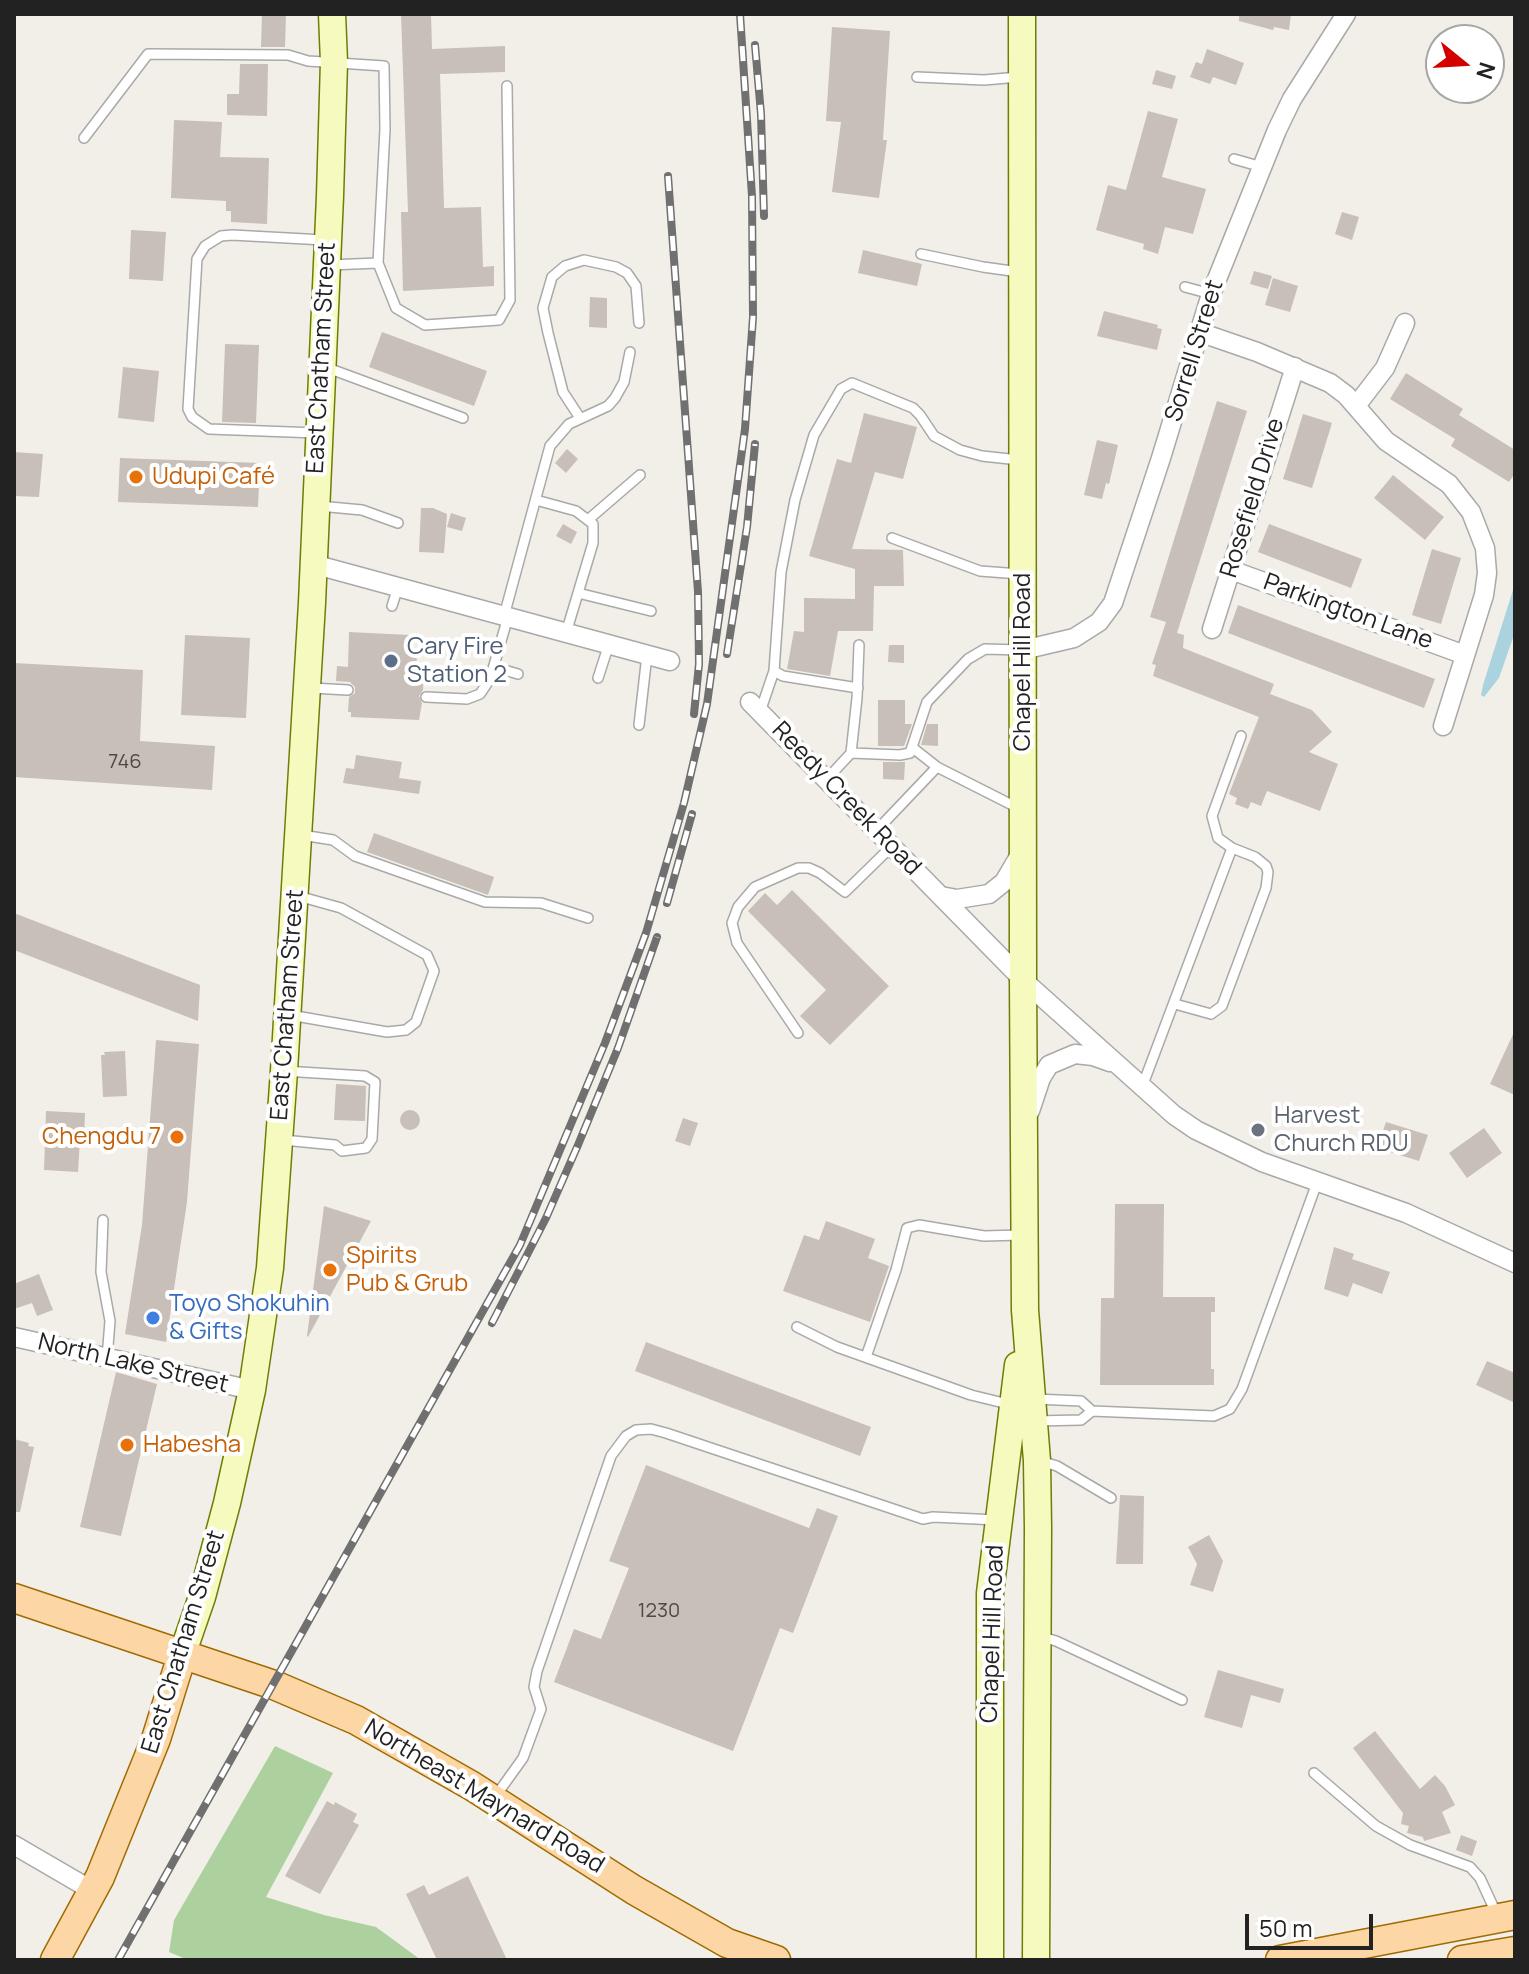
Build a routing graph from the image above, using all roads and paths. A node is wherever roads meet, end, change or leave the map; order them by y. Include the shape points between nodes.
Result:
1 (332, 14) edge
2 (1022, 14) edge
3 (1346, 14) edge
4 (334, 62) junction
5 (1022, 76) junction
6 (917, 77) dead end
7 (507, 86) dead end
8 (84, 138) dead end
9 (1234, 159) dead end
10 (1262, 167) junction
11 (327, 253) junction
12 (921, 254) dead end
13 (378, 263) junction
14 (1023, 272) junction
15 (1185, 287) dead end
16 (1211, 294) junction
17 (639, 323) dead end
18 (1405, 323) dead end
19 (1199, 332) junction
20 (630, 352) dead end
21 (322, 366) junction
22 (1295, 367) junction
23 (1356, 406) junction
24 (463, 418) dead end
25 (580, 418) junction
26 (319, 433) junction
27 (1021, 460) junction
28 (640, 475) dead end
29 (536, 500) junction
30 (316, 505) junction
31 (589, 519) junction
32 (398, 523) dead end
33 (892, 538) dead end
34 (313, 564) junction
35 (1231, 570) junction
36 (1023, 574) junction
37 (398, 587) junction
38 (578, 593) junction
39 (392, 606) dead end
40 (651, 611) dead end
41 (506, 616) junction
42 (1212, 629) dead end
43 (566, 633) junction
44 (609, 644) junction
45 (859, 645) dead end
46 (1023, 650) junction
47 (647, 655) junction
48 (1465, 655) junction
49 (670, 661) dead end
50 (494, 667) junction
51 (774, 671) junction
52 (518, 674) dead end
53 (598, 678) dead end
54 (307, 688) junction
55 (858, 688) junction
56 (348, 690) dead end
57 (426, 697) dead end
58 (755, 707) joint
59 (639, 725) dead end
60 (1443, 726) dead end
61 (1241, 736) dead end
62 (913, 748) junction
63 (851, 753) junction
64 (937, 767) junction
65 (827, 779) junction
66 (1023, 810) junction
67 (877, 830) junction
68 (299, 834) junction
69 (892, 846) junction
70 (1232, 848) junction
71 (1022, 850) junction
72 (295, 895) junction
73 (941, 896) junction
74 (588, 918) dead end
75 (1023, 980) junction
76 (1175, 1004) junction
77 (288, 1014) junction
78 (798, 1033) dead end
79 (1118, 1066) junction
80 (284, 1071) junction
81 (1142, 1087) junction
82 (1024, 1137) junction
83 (280, 1140) junction
84 (1318, 1180) junction
85 (103, 1220) dead end
86 (1025, 1234) junction
87 (1513, 1257) edge
88 (797, 1327) dead end
89 (14, 1337) edge
90 (866, 1357) junction
91 (107, 1358) junction
92 (252, 1390) junction
93 (1026, 1408) junction
94 (1092, 1411) junction
95 (1037, 1461) junction
96 (1111, 1498) dead end
97 (997, 1520) junction
98 (14, 1598) edge
99 (1039, 1637) junction
100 (183, 1652) junction
101 (1182, 1700) dead end
102 (1314, 1773) dead end
103 (493, 1799) junction
104 (14, 1845) edge
105 (93, 1891) junction
106 (1507, 1917) edge
107 (1515, 1951) edge
108 (55, 1960) edge
109 (776, 1960) edge
110 (990, 1960) edge
111 (1036, 1960) edge
112 (1280, 1960) edge
113 (1462, 1960) edge

1 - 4 main road, East Chatham Street
2 - 5 main road, Chapel Hill Road
3 - 10 street, Sorrell Street via 1292,99
4 - 8 lane via 288,55 148,54
4 - 11 main road, East Chatham Street
4 - 13 lane via 384,66
5 - 6 lane
5 - 14 main road, Chapel Hill Road
7 - 13 lane via 510,300 499,320 425,325 410,318 396,308
9 - 10 lane
10 - 16 street, Sorrell Street
11 - 13 lane
11 - 21 main road, East Chatham Street
11 - 26 lane via 232,235 205,246 197,259 188,409 209,429
12 - 14 lane
14 - 27 main road, Chapel Hill Road
15 - 16 lane
16 - 19 street, Sorrell Street
17 - 25 lane via 636,286 616,267 584,260 552,277 543,308 563,392
18 - 23 street via 1385,368
19 - 22 street
19 - 46 street, Sorrell Street via 1113,603 1099,622 1074,638
20 - 25 lane via 615,398
21 - 24 lane
21 - 26 main road, East Chatham Street
22 - 23 street via 1330,383
22 - 35 street, Rosefield Drive
23 - 48 street via 1386,441 1449,484 1478,526 1487,573
25 - 29 lane via 553,440
26 - 30 main road, East Chatham Street
27 - 36 main road, Chapel Hill Road
27 - 51 lane via 948,445 913,408 846,384 805,459 781,572
28 - 31 lane
29 - 31 lane
29 - 41 lane
30 - 32 lane via 362,510
30 - 34 main road, East Chatham Street
31 - 38 lane via 594,536
33 - 36 lane via 980,571
34 - 37 street
34 - 54 main road, East Chatham Street
35 - 42 street, Rosefield Drive
35 - 48 street, Parkington Lane
36 - 46 main road, Chapel Hill Road
37 - 39 lane
37 - 41 street
38 - 40 lane
38 - 43 lane
41 - 43 street
41 - 50 lane
43 - 44 street
44 - 47 street
44 - 53 lane
45 - 55 lane
46 - 62 lane via 985,649 968,659 927,702
46 - 66 main road, Chapel Hill Road
47 - 49 street
47 - 59 lane
48 - 60 street
50 - 52 lane
50 - 57 lane via 477,696
51 - 55 lane
51 - 58 lane
54 - 56 lane
54 - 68 main road, East Chatham Street
55 - 63 lane
58 - 65 street, Reedy Creek Road
61 - 70 lane via 1212,816 1218,838
62 - 63 lane via 900,755
62 - 64 lane
63 - 65 lane
64 - 66 lane
64 - 67 lane
65 - 67 street, Reedy Creek Road
66 - 71 main road, Chapel Hill Road
67 - 69 street, Reedy Creek Road
68 - 72 main road, East Chatham Street
68 - 74 lane via 333,840 355,856 485,902 541,903
69 - 73 street, Reedy Creek Road
69 - 78 lane via 845,892 820,873 798,868 755,887 738,907 732,923 737,943
70 - 76 lane
70 - 76 lane via 1266,866 1266,888 1219,1010 1206,1014
71 - 73 street, Reedy Creek Road via 1004,882 989,894
71 - 75 main road, Chapel Hill Road
72 - 77 main road, East Chatham Street
72 - 77 lane via 341,908 427,955 434,971 416,1022 406,1030 387,1032
73 - 75 street, Reedy Creek Road
75 - 79 street, Reedy Creek Road
75 - 82 main road, Chapel Hill Road
76 - 81 lane
77 - 80 main road, East Chatham Street
79 - 81 street, Reedy Creek Road
79 - 82 street, Reedy Creek Road via 1075,1054 1049,1065 1034,1093
80 - 83 main road, East Chatham Street
80 - 83 lane via 365,1076 375,1082 372,1139 366,1148 342,1151 335,1145
81 - 84 street, Reedy Creek Road via 1196,1130 1262,1162
82 - 86 main road, Chapel Hill Road
83 - 92 main road, East Chatham Street via 270,1268
84 - 87 street, Reedy Creek Road
84 - 94 lane via 1242,1389 1230,1409 1214,1416
85 - 91 lane via 101,1272 110,1321
86 - 90 lane via 984,1236 919,1225 907,1228
86 - 93 main road, Chapel Hill Road
88 - 90 lane
89 - 91 street, North Lake Street
90 - 93 lane via 971,1395
91 - 92 street, North Lake Street
92 - 100 main road, East Chatham Street via 202,1597
93 - 94 lane via 1081,1401
93 - 94 lane via 1081,1420
93 - 95 main road, Chapel Hill Road
93 - 97 main road, Chapel Hill Road
95 - 96 lane
95 - 99 main road, Chapel Hill Road
97 - 103 lane via 923,1519 666,1433 636,1430 611,1456 537,1671 534,1687 541,1709 523,1758
97 - 110 main road, Chapel Hill Road via 990,1593
98 - 100 main road, Northeast Maynard Road
99 - 101 lane
99 - 111 main road, Chapel Hill Road
100 - 103 main road, Northeast Maynard Road via 356,1720
100 - 105 main road, East Chatham Street via 156,1739
102 - 106 lane via 1376,1826 1476,1872
103 - 109 main road, Northeast Maynard Road via 727,1943
104 - 105 street
105 - 108 main road, East Chatham Street
106 - 112 main road
107 - 113 main road

